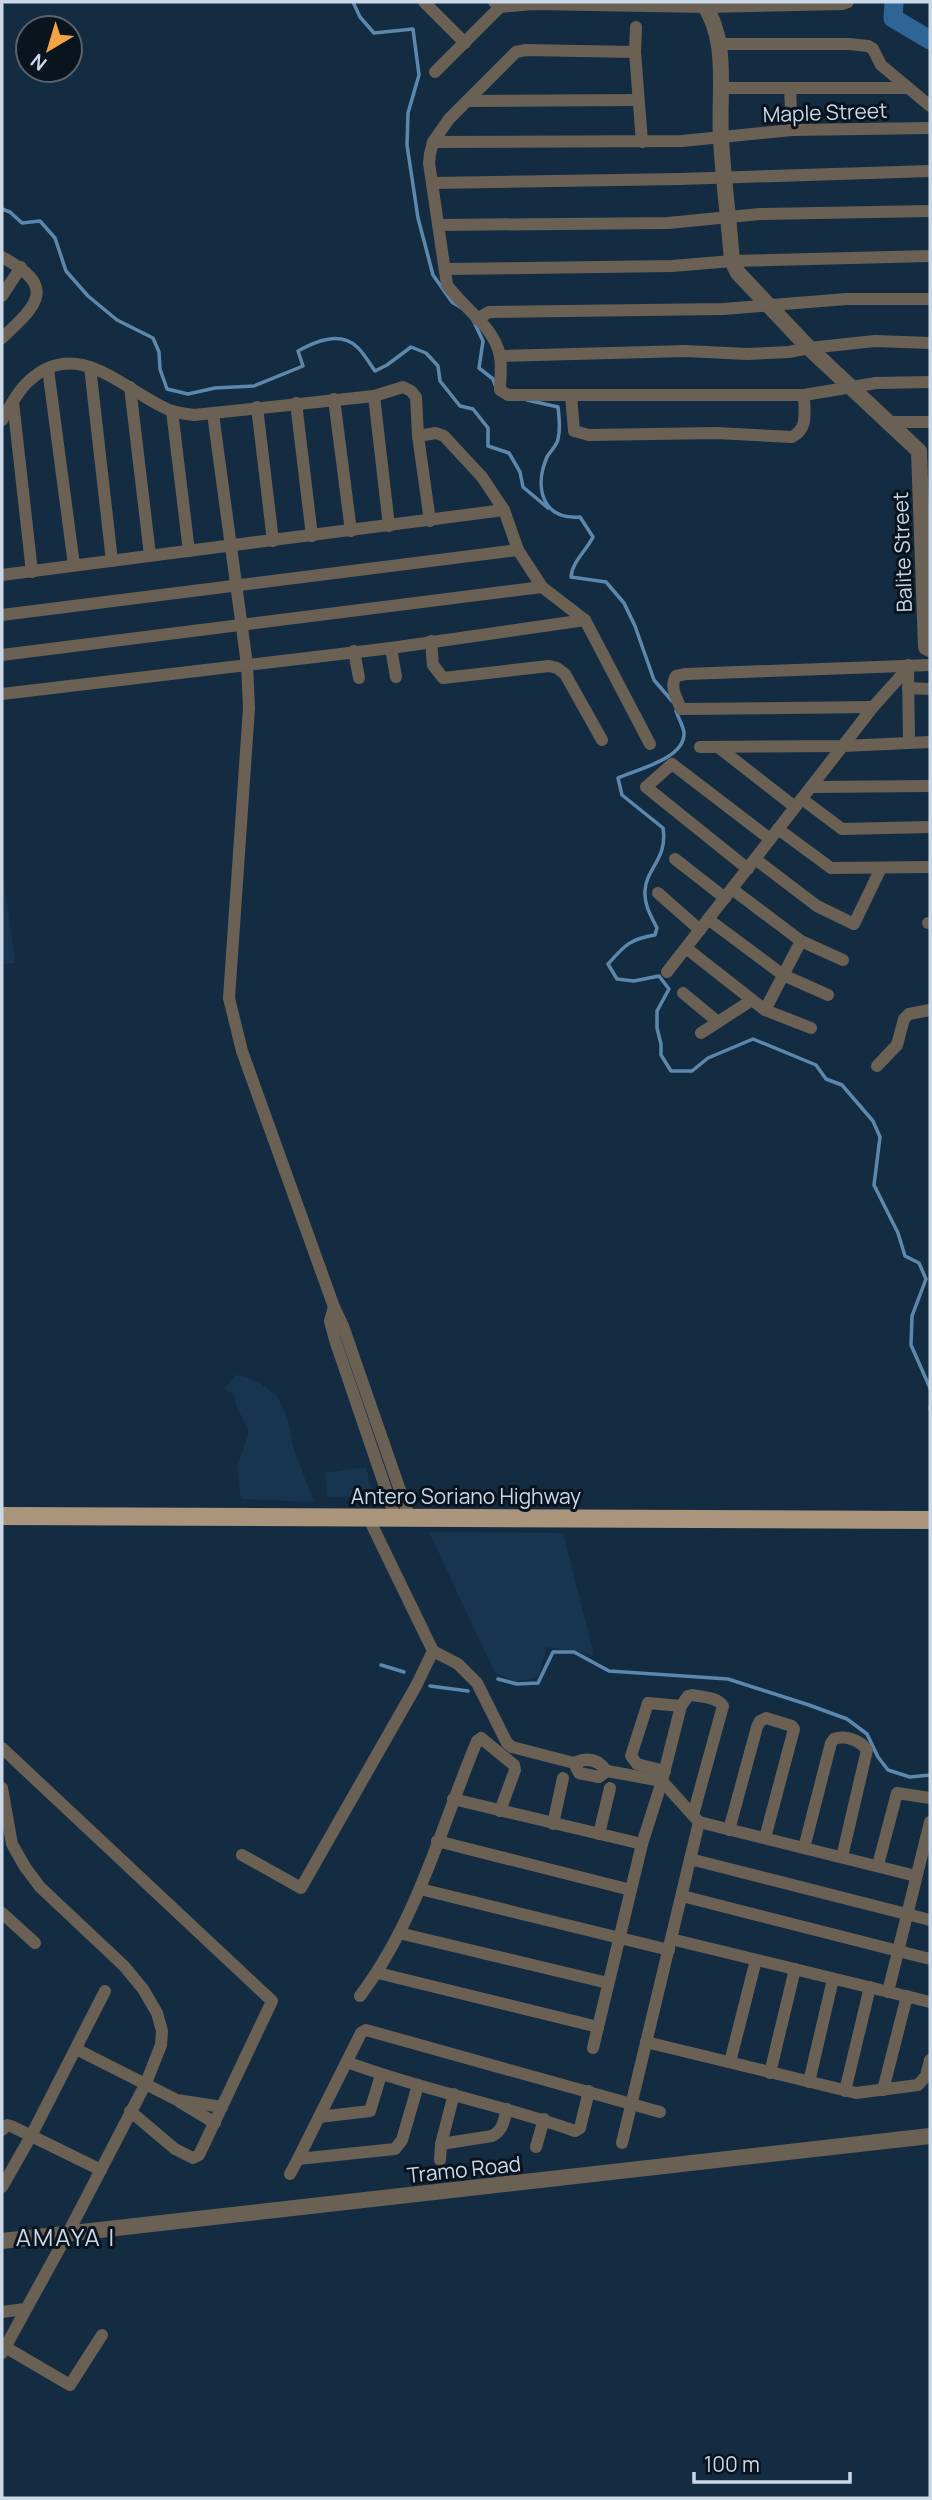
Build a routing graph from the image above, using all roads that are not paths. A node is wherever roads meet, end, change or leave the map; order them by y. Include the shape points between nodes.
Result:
1 (424, 2) edge
2 (848, 2) edge
3 (497, 4) edge
4 (704, 4) edge
5 (636, 27) dead end
6 (465, 43) junction
7 (717, 44) junction
8 (635, 52) junction
9 (435, 72) dead end
10 (722, 88) junction
11 (908, 88) junction
12 (790, 89) junction
13 (638, 100) junction
14 (467, 101) junction
15 (930, 106) edge
16 (930, 128) edge
17 (792, 130) junction
18 (720, 137) junction
19 (433, 142) junction
20 (642, 142) junction
21 (930, 171) edge
22 (725, 177) junction
23 (432, 183) junction
24 (930, 211) edge
25 (729, 216) junction
26 (438, 225) junction
27 (930, 256) edge
28 (2, 257) edge
29 (732, 261) junction
30 (20, 267) junction
31 (445, 269) junction
32 (2, 296) edge
33 (930, 299) edge
34 (769, 305) junction
35 (477, 319) junction
36 (2, 338) edge
37 (930, 343) edge
38 (809, 348) junction
39 (500, 356) junction
40 (90, 367) junction
41 (48, 369) junction
42 (930, 382) edge
43 (130, 387) junction
44 (851, 389) junction
45 (804, 395) junction
46 (374, 396) junction
47 (571, 396) junction
48 (334, 399) junction
49 (13, 402) junction
50 (296, 403) junction
51 (257, 407) junction
52 (172, 411) junction
53 (213, 414) junction
54 (2, 420) edge
55 (890, 422) junction
56 (930, 422) edge
57 (418, 436) junction
58 (504, 510) junction
59 (430, 521) junction
60 (389, 526) junction
61 (351, 531) junction
62 (312, 536) junction
63 (273, 541) junction
64 (230, 546) junction
65 (518, 550) junction
66 (189, 551) junction
67 (150, 555) junction
68 (112, 561) junction
69 (74, 565) junction
70 (32, 572) junction
71 (2, 575) edge
72 (235, 586) junction
73 (542, 587) junction
74 (2, 615) edge
75 (585, 620) junction
76 (241, 625) junction
77 (431, 641) junction
78 (390, 648) junction
79 (930, 649) edge
80 (354, 651) junction
81 (2, 655) edge
82 (247, 665) junction
83 (930, 665) edge
84 (908, 667) junction
85 (396, 677) dead end
86 (359, 678) dead end
87 (908, 688) junction
88 (930, 689) edge
89 (2, 694) edge
90 (873, 707) junction
91 (602, 740) dead end
92 (930, 742) edge
93 (909, 743) junction
94 (650, 744) dead end
95 (843, 746) junction
96 (700, 747) dead end
97 (718, 747) junction
98 (930, 786) edge
99 (811, 787) junction
100 (798, 803) junction
101 (930, 827) edge
102 (774, 834) junction
103 (675, 859) dead end
104 (751, 864) junction
105 (930, 867) edge
106 (881, 868) junction
107 (658, 893) dead end
108 (728, 893) junction
109 (704, 924) junction
110 (801, 941) junction
111 (686, 948) junction
112 (843, 960) dead end
113 (667, 972) dead end
114 (783, 975) junction
115 (683, 993) dead end
116 (828, 995) dead end
117 (752, 1000) junction
118 (765, 1010) junction
119 (930, 1010) edge
120 (718, 1023) junction
121 (811, 1028) dead end
122 (701, 1033) dead end
123 (877, 1066) dead end
124 (2, 1516) edge
125 (369, 1519) junction
126 (403, 1519) junction
127 (930, 1520) edge
128 (433, 1651) junction
129 (681, 1706) junction
130 (2, 1748) edge
131 (663, 1776) junction
132 (564, 1778) dead end
133 (2, 1788) edge
134 (610, 1788) dead end
135 (930, 1798) edge
136 (453, 1799) junction
137 (500, 1811) junction
138 (696, 1819) junction
139 (930, 1822) edge
140 (553, 1824) junction
141 (729, 1829) junction
142 (599, 1834) junction
143 (765, 1838) junction
144 (437, 1841) junction
145 (642, 1843) junction
146 (804, 1848) junction
147 (242, 1855) dead end
148 (842, 1857) junction
149 (690, 1859) junction
150 (878, 1866) junction
151 (916, 1876) junction
152 (420, 1889) junction
153 (631, 1890) junction
154 (681, 1896) junction
155 (2, 1913) edge
156 (907, 1914) junction
157 (930, 1920) edge
158 (399, 1933) junction
159 (619, 1938) junction
160 (35, 1943) dead end
161 (670, 1944) junction
162 (898, 1951) junction
163 (756, 1959) junction
164 (930, 1959) edge
165 (795, 1969) junction
166 (378, 1973) junction
167 (833, 1979) junction
168 (608, 1983) junction
169 (870, 1987) junction
170 (105, 1991) dead end
171 (888, 1992) junction
172 (360, 1996) dead end
173 (906, 1996) junction
174 (930, 2002) edge
175 (598, 2027) junction
176 (646, 2042) junction
177 (593, 2048) dead end
178 (76, 2049) junction
179 (930, 2060) edge
180 (347, 2062) junction
181 (730, 2063) junction
182 (770, 2073) junction
183 (381, 2075) junction
184 (809, 2082) junction
185 (146, 2083) junction
186 (418, 2085) junction
187 (883, 2090) junction
188 (589, 2091) junction
189 (845, 2091) junction
190 (454, 2094) junction
191 (177, 2100) junction
192 (631, 2103) junction
193 (222, 2107) junction
194 (507, 2109) junction
195 (130, 2111) junction
196 (660, 2112) dead end
197 (319, 2117) junction
198 (544, 2119) junction
199 (215, 2123) junction
200 (2, 2130) edge
201 (30, 2136) junction
202 (930, 2136) edge
203 (622, 2143) dead end
204 (441, 2144) junction
205 (536, 2147) dead end
206 (298, 2159) junction
207 (440, 2160) dead end
208 (101, 2170) junction
209 (290, 2174) dead end
210 (2, 2187) edge
211 (68, 2233) junction
212 (2, 2241) edge
213 (25, 2309) junction
214 (2, 2312) edge
215 (102, 2335) dead end
216 (3, 2350) edge

1 - 6 street
2 - 4 street
3 - 4 street
3 - 6 street
4 - 7 street via 715,24
5 - 8 street
6 - 9 street
7 - 10 street
7 - 11 street via 868,46 881,65
8 - 13 street
8 - 14 street via 516,52
10 - 12 street
10 - 18 street
11 - 12 street
11 - 15 street
12 - 17 street
13 - 14 street
13 - 20 street
14 - 19 street
16 - 17 street, Maple Street
17 - 18 street, Maple Street
18 - 20 street, Maple Street
18 - 22 street
19 - 20 street, Maple Street
19 - 23 street
21 - 22 street
22 - 23 street
22 - 25 street
23 - 26 street
24 - 25 street
25 - 26 street via 667,223
25 - 29 street
26 - 31 street
27 - 29 street
28 - 30 street
29 - 31 street
29 - 34 street
30 - 32 street
30 - 36 street via 33,277 36,301
31 - 35 street via 447,285
33 - 34 street
34 - 35 street via 489,312
34 - 38 street
35 - 39 street via 491,333
37 - 38 street via 875,341
38 - 39 street via 747,354
38 - 44 street
39 - 47 street via 500,390 504,394
40 - 41 street via 73,363
40 - 43 street
40 - 68 street
41 - 49 street via 29,380
41 - 69 street
42 - 44 street via 876,383
43 - 52 street
43 - 67 street
44 - 45 street
44 - 55 street
45 - 47 street
45 - 47 street via 805,425 792,437 589,435 574,431
46 - 48 street
46 - 57 street via 403,387 411,391 416,397
46 - 60 street
48 - 50 street
48 - 61 street
49 - 54 street
49 - 70 street
50 - 51 street
50 - 62 street
51 - 53 street
51 - 63 street
52 - 53 street
52 - 66 street
53 - 64 street
55 - 56 street
55 - 79 street, Balite Street via 919,451 926,647
57 - 58 street via 443,436 482,477
57 - 59 street
58 - 59 street
58 - 65 street
59 - 60 street
60 - 61 street
61 - 62 street
62 - 63 street
63 - 64 street
64 - 66 street
64 - 72 street
65 - 72 street
65 - 73 street
66 - 67 street
67 - 68 street
68 - 69 street
69 - 70 street
70 - 71 street
72 - 74 street
72 - 76 street
73 - 75 street
73 - 76 street
75 - 77 street
75 - 94 street
76 - 81 street
76 - 82 street
77 - 78 street
77 - 91 street via 433,665 443,678 557,668 565,674
78 - 80 street
78 - 85 street
80 - 82 street
80 - 86 street
82 - 89 street
82 - 126 street via 229,998 242,1051 334,1307 330,1321 335,1339
83 - 84 street
84 - 87 street
84 - 90 street
84 - 90 street via 686,674 673,681 681,709
87 - 88 street
87 - 93 street
90 - 95 street
92 - 93 street
93 - 95 street
95 - 97 street
95 - 99 street
96 - 97 street
97 - 100 street
98 - 99 street
99 - 100 street
100 - 101 street via 842,829
100 - 102 street
102 - 104 street
102 - 104 street via 672,764 646,788
102 - 106 street via 831,868
103 - 108 street
104 - 106 street via 854,924
104 - 108 street
105 - 106 street
107 - 109 street
108 - 109 street
108 - 110 street
109 - 111 street
109 - 114 street
110 - 112 street
110 - 114 street
111 - 113 street
111 - 117 street
114 - 116 street
114 - 118 street
115 - 120 street
117 - 118 street
117 - 120 street
118 - 121 street
119 - 123 street via 904,1019 897,1045
120 - 122 street
124 - 125 main road, Antero Soriano Highway
125 - 126 main road, Antero Soriano Highway
125 - 128 street
126 - 127 main road, Antero Soriano Highway
128 - 131 street via 458,1664 477,1682 509,1746 574,1763 579,1773 589,1776 599,1777 607,1771
128 - 147 street via 301,1888
129 - 131 street
129 - 131 street via 648,1703 631,1756 637,1764
129 - 138 street via 692,1695 715,1699 723,1706
130 - 193 street via 272,2001
131 - 138 street
131 - 145 street
132 - 140 street
133 - 185 street via 12,1844 25,1867 40,1887 124,1966 157,2013 161,2045
134 - 142 street
135 - 150 street via 897,1793
136 - 137 street
136 - 137 street via 481,1738 515,1770
136 - 144 street
137 - 140 street
138 - 141 street
138 - 149 street
139 - 151 street
140 - 142 street
141 - 143 street
141 - 143 street via 757,1727 766,1718 793,1729
142 - 145 street
143 - 146 street
144 - 152 street
144 - 153 street
145 - 153 street
146 - 148 street
146 - 148 street via 831,1743 840,1737 857,1741 867,1750
148 - 150 street
149 - 154 street
149 - 156 street
150 - 151 street
151 - 156 street
152 - 158 street
152 - 159 street
153 - 159 street
154 - 161 street
154 - 162 street
155 - 160 street
156 - 157 street
156 - 162 street
158 - 166 street
158 - 168 street
159 - 161 street
159 - 168 street
161 - 163 street
161 - 176 street
162 - 164 street
162 - 171 street
163 - 165 street
163 - 181 street
165 - 167 street
165 - 182 street
166 - 172 street
166 - 175 street
167 - 169 street
167 - 184 street
168 - 175 street
169 - 171 street
169 - 189 street
170 - 178 street
171 - 173 street
173 - 174 street
173 - 187 street
175 - 177 street
176 - 181 street
176 - 192 street
178 - 185 street
178 - 201 street
179 - 187 street via 923,2082
180 - 183 street
180 - 188 street via 366,2030
180 - 197 street
181 - 182 street
182 - 184 street
183 - 186 street
183 - 197 street via 370,2111
184 - 189 street
185 - 191 street
185 - 195 street
186 - 190 street
186 - 206 street via 402,2140 395,2149
187 - 189 street
188 - 192 street
188 - 198 street via 580,2129
190 - 194 street
190 - 204 street
191 - 193 street
191 - 199 street
192 - 196 street
192 - 203 street
193 - 199 street
194 - 198 street
194 - 204 street via 498,2133
195 - 199 street via 175,2149 193,2158
195 - 208 street
197 - 206 street
198 - 205 street
200 - 201 street via 7,2125
201 - 208 street
201 - 210 street
202 - 211 street, Tramo Road
204 - 207 street
206 - 209 street
208 - 211 street
211 - 212 street, Tramo Road
211 - 213 street
213 - 214 street
213 - 216 street
215 - 216 street via 71,2385

